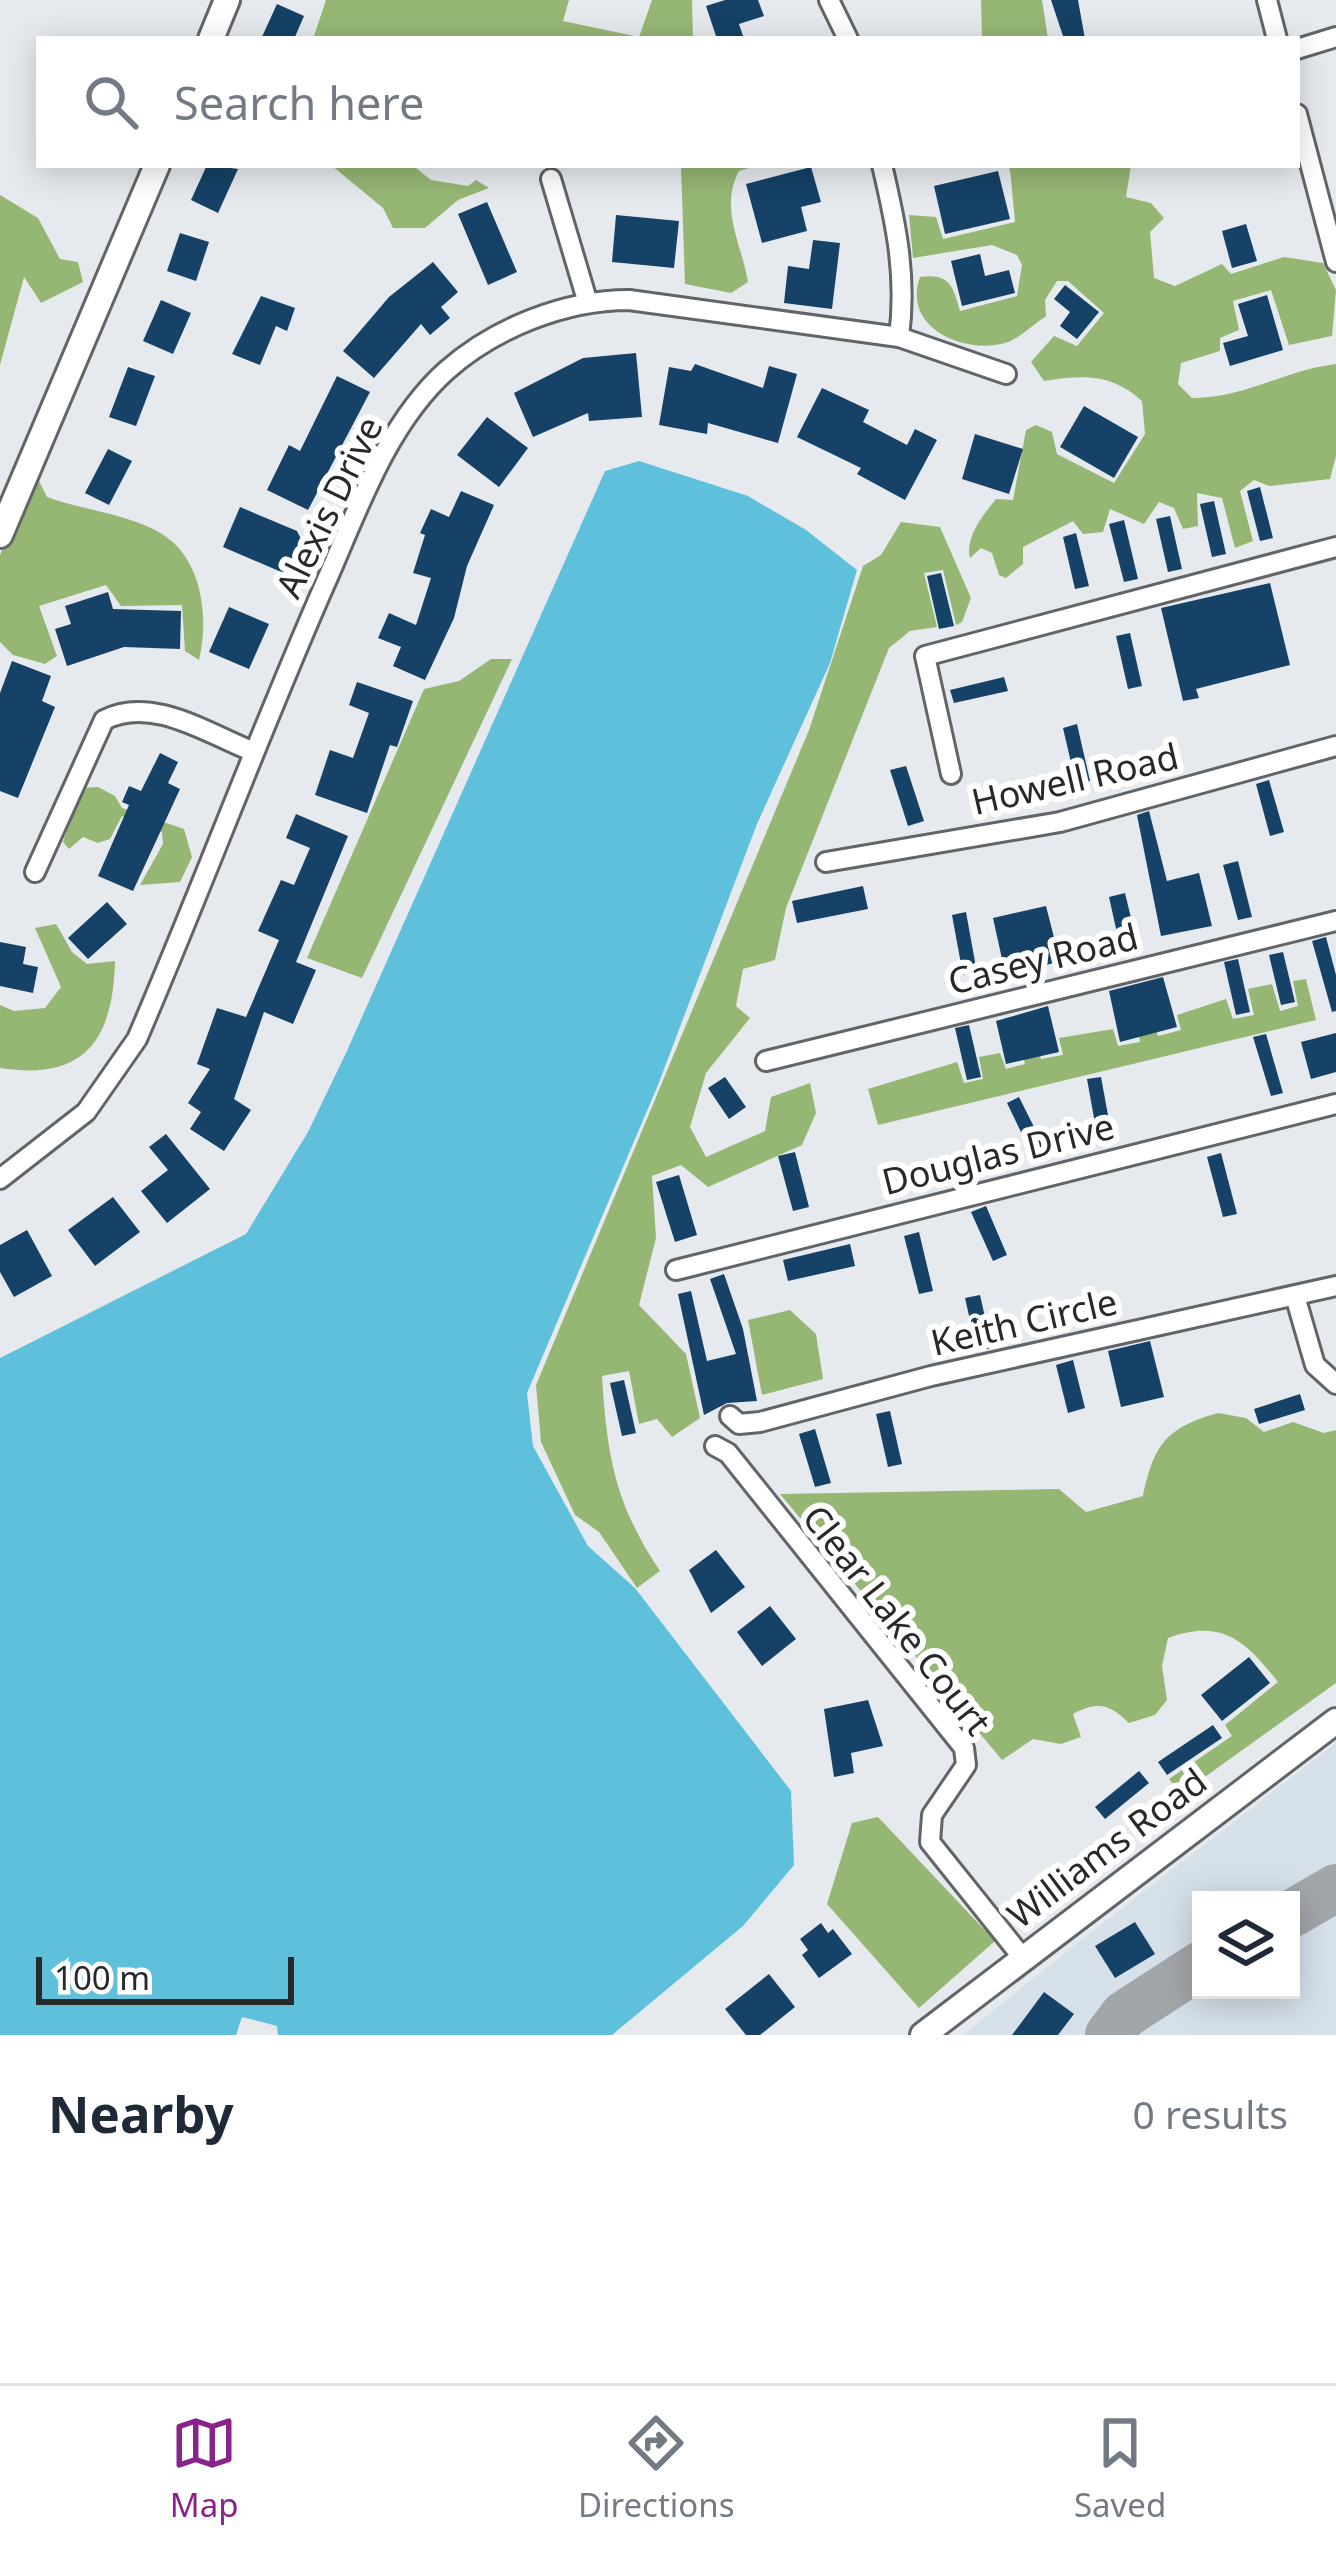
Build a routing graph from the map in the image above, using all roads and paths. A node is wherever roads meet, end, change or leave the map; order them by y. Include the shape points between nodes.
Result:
1 (227, 0) edge
2 (829, 0) edge
3 (1267, 0) edge
4 (212, 36) edge
5 (847, 36) edge
6 (1276, 36) edge
7 (1336, 37) edge
8 (1300, 48) edge
9 (1300, 125) edge
10 (156, 168) edge
11 (883, 168) edge
12 (551, 179) dead end
13 (1336, 262) edge
14 (587, 300) junction
15 (898, 337) junction
16 (1006, 374) dead end
17 (0, 535) edge
18 (1336, 547) edge
19 (1336, 746) edge
20 (254, 752) junction
21 (951, 775) dead end
22 (826, 862) dead end
23 (35, 872) dead end
24 (1336, 921) edge
25 (766, 1061) dead end
26 (1336, 1104) edge
27 (0, 1179) edge
28 (676, 1270) dead end
29 (1336, 1286) edge
30 (1295, 1296) junction
31 (1336, 1384) edge
32 (730, 1416) dead end
33 (715, 1446) dead end
34 (1336, 1721) edge
35 (1022, 1957) junction
36 (923, 2035) edge

1 - 4 street
2 - 5 street
3 - 6 street
7 - 8 street
9 - 13 street
10 - 17 street
11 - 15 street via 901,247
12 - 14 street
14 - 15 street, Alexis Drive via 655,302
14 - 20 street, Alexis Drive via 519,326 446,371 409,418 373,476
15 - 16 street, Alexis Drive
18 - 21 street via 925,656
19 - 22 street, Howell Road via 1060,822
20 - 23 street via 152,711 104,720
20 - 27 street, Alexis Drive via 122,1065 66,1132
24 - 25 street, Casey Road
26 - 28 street, Douglas Drive
29 - 30 street, Keith Circle
30 - 31 street via 1316,1365
30 - 32 street, Keith Circle via 760,1422 739,1424
33 - 35 street, Clear Lake Court via 964,1748 966,1765 932,1815 930,1842
34 - 35 street, Williams Road
35 - 36 street, Williams Road

